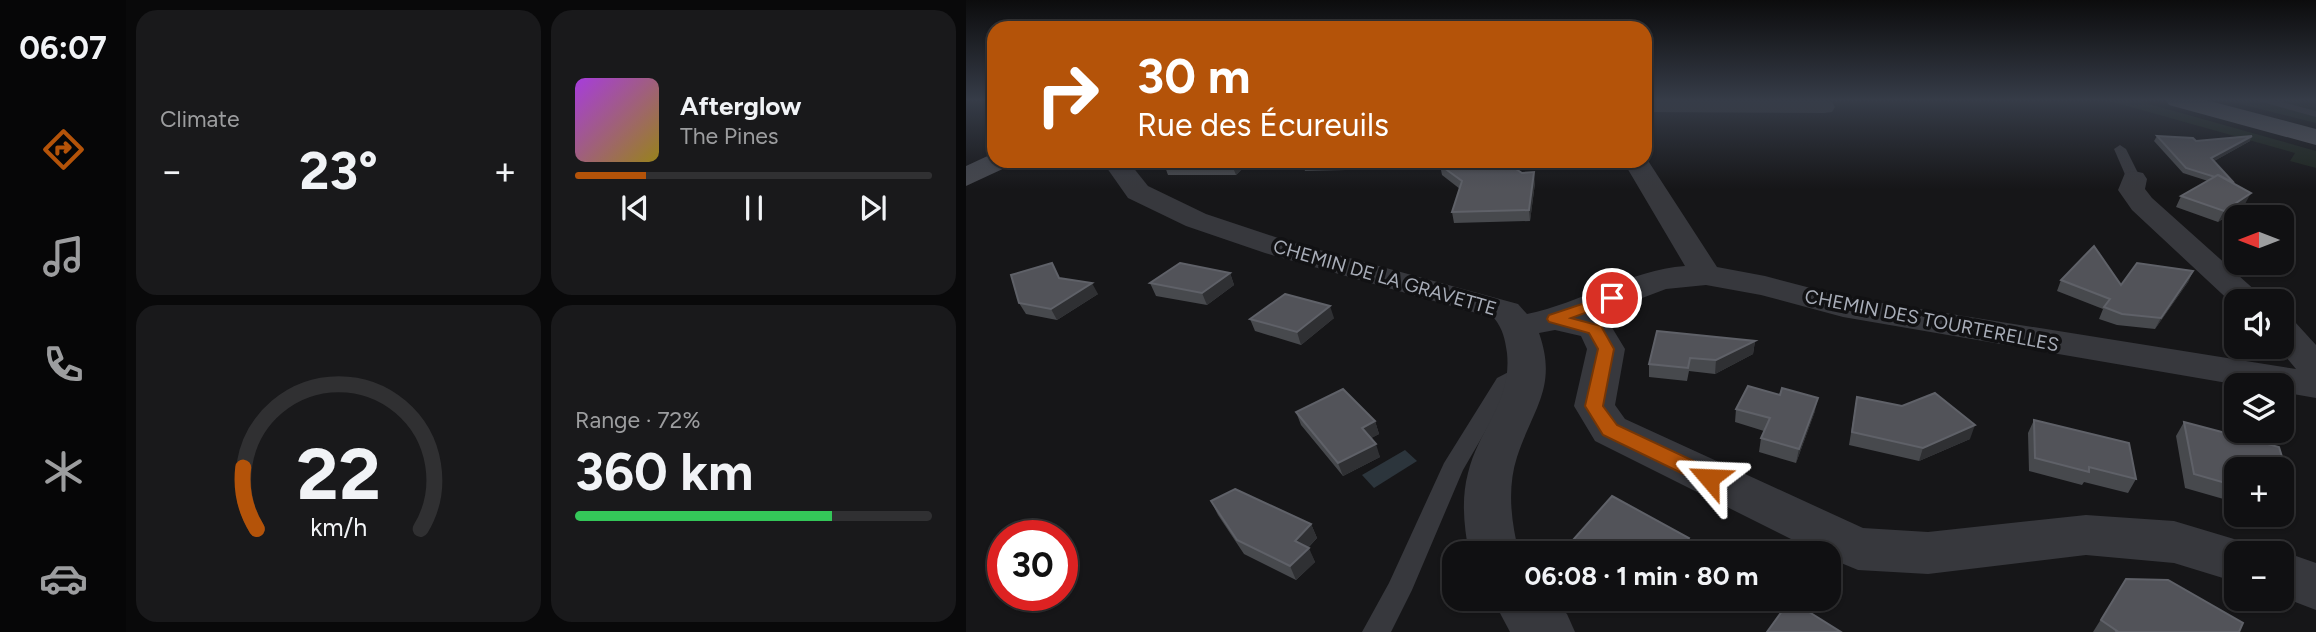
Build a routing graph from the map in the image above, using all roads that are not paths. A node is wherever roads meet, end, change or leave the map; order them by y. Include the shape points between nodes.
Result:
1 (2288, 129) edge
2 (2316, 137) edge
3 (2120, 149) dead end
4 (987, 166) edge
5 (1120, 168) edge
6 (1640, 168) edge
7 (966, 177) edge
8 (2134, 179) joint
9 (1706, 275) junction
10 (2237, 289) edge
11 (1537, 322) junction
12 (2294, 343) edge
13 (1529, 366) junction
14 (2316, 368) edge
15 (2316, 386) edge
16 (1491, 541) edge
17 (2224, 557) edge
18 (2294, 578) edge
19 (2316, 587) edge
20 (1527, 611) edge
21 (1377, 632) edge
22 (1547, 632) edge

1 - 2 main road
3 - 8 lane
4 - 7 main road
5 - 11 street, CHEMIN DE LA GRAVETTE via 1138,192 1196,220
6 - 9 street
8 - 10 street via 2131,190 2142,204
9 - 11 street, CHEMIN DES TOURTERELLES via 1655,282
9 - 15 street, CHEMIN DES TOURTERELLES via 1843,307
11 - 13 street, CHEMIN DE LA GRAVETTE
11 - 17 street via 1595,329 1606,349 1594,406 1610,430 1858,549 1928,553 2086,535 2174,542
12 - 14 street
13 - 16 street, CHEMIN DE LA GRAVETTE via 1529,383 1490,472 1486,521
13 - 21 lane via 1504,383 1452,469
18 - 19 street
20 - 22 street

